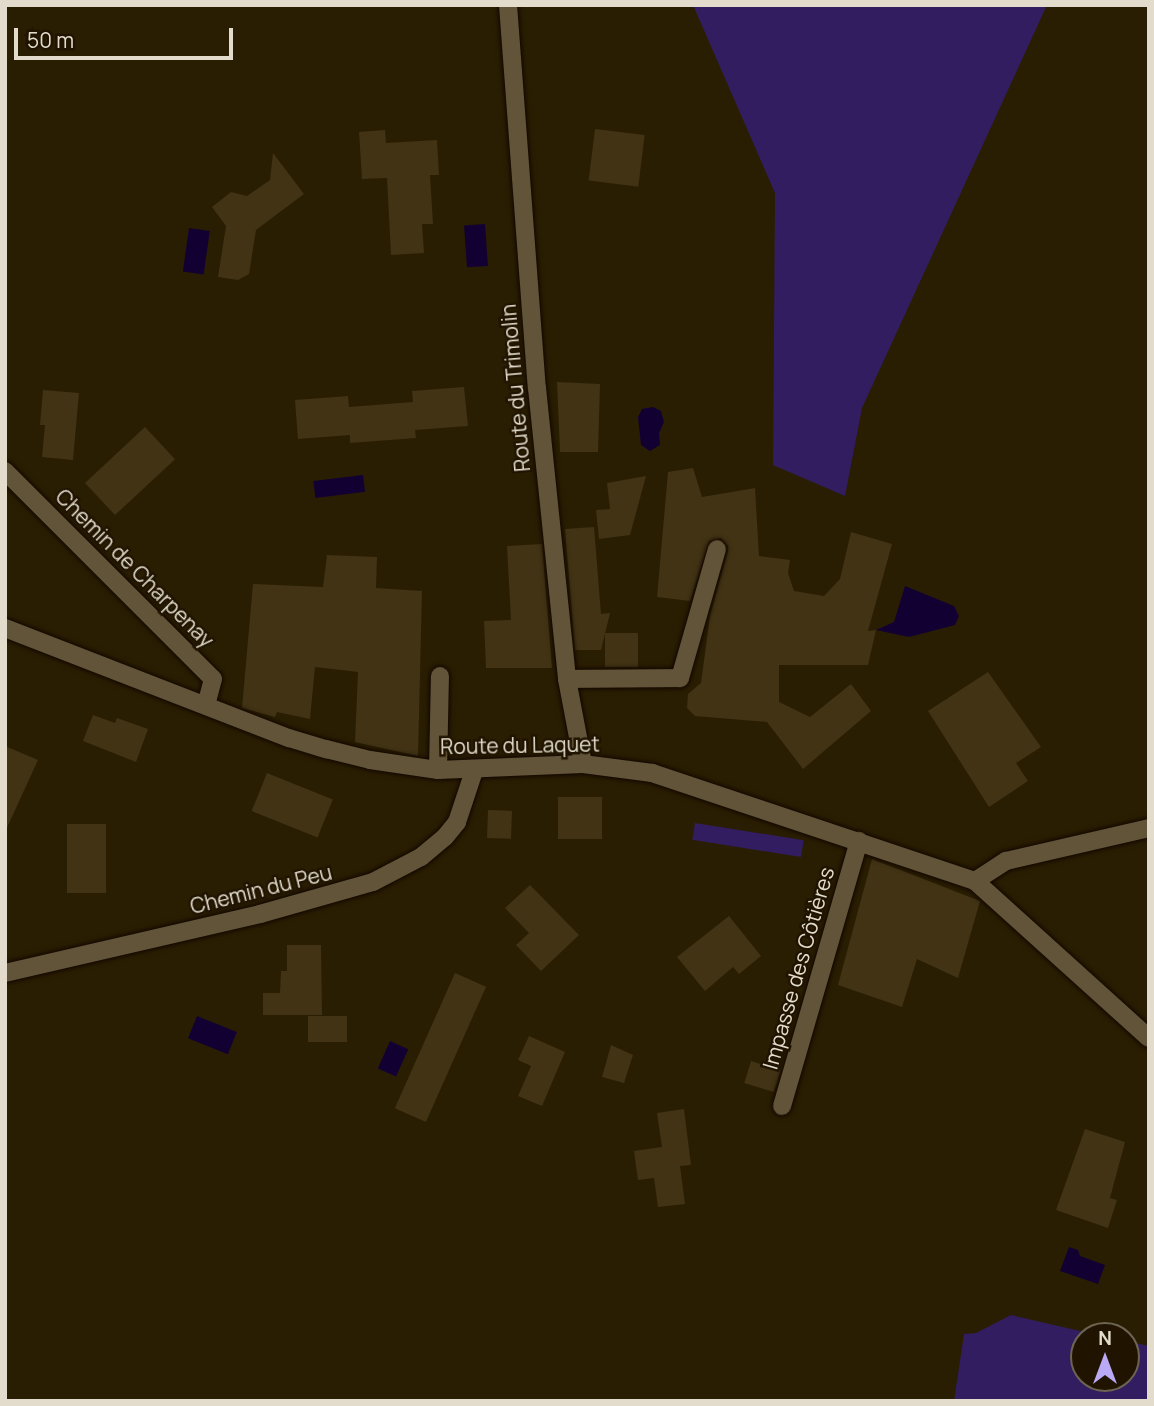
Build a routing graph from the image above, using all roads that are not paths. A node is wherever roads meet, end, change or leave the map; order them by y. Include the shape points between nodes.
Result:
1 (508, 5) edge
2 (5, 471) edge
3 (717, 549) dead end
4 (5, 628) edge
5 (440, 676) dead end
6 (566, 679) junction
7 (206, 705) junction
8 (583, 764) junction
9 (438, 770) junction
10 (474, 771) junction
11 (1149, 828) edge
12 (859, 842) junction
13 (975, 881) junction
14 (5, 973) edge
15 (1149, 1038) edge
16 (782, 1106) dead end

1 - 6 street, Route du Trimolin via 537,388
2 - 7 street, Chemin de Charpenay via 213,679
3 - 6 street via 680,678
4 - 7 street, Route du Laquet
5 - 9 street
6 - 8 street, Route du Trimolin
7 - 9 street, Route du Laquet via 326,749
8 - 10 street, Route du Laquet
8 - 12 street, Route du Laquet via 652,773
9 - 10 street, Route du Laquet
10 - 14 street, Chemin du Peu via 457,822 445,837 421,857 382,878 260,914
11 - 13 street via 1006,861
12 - 13 street, Route du Laquet
12 - 16 street, Impasse des Côtières
13 - 15 street, Route du Laquet

